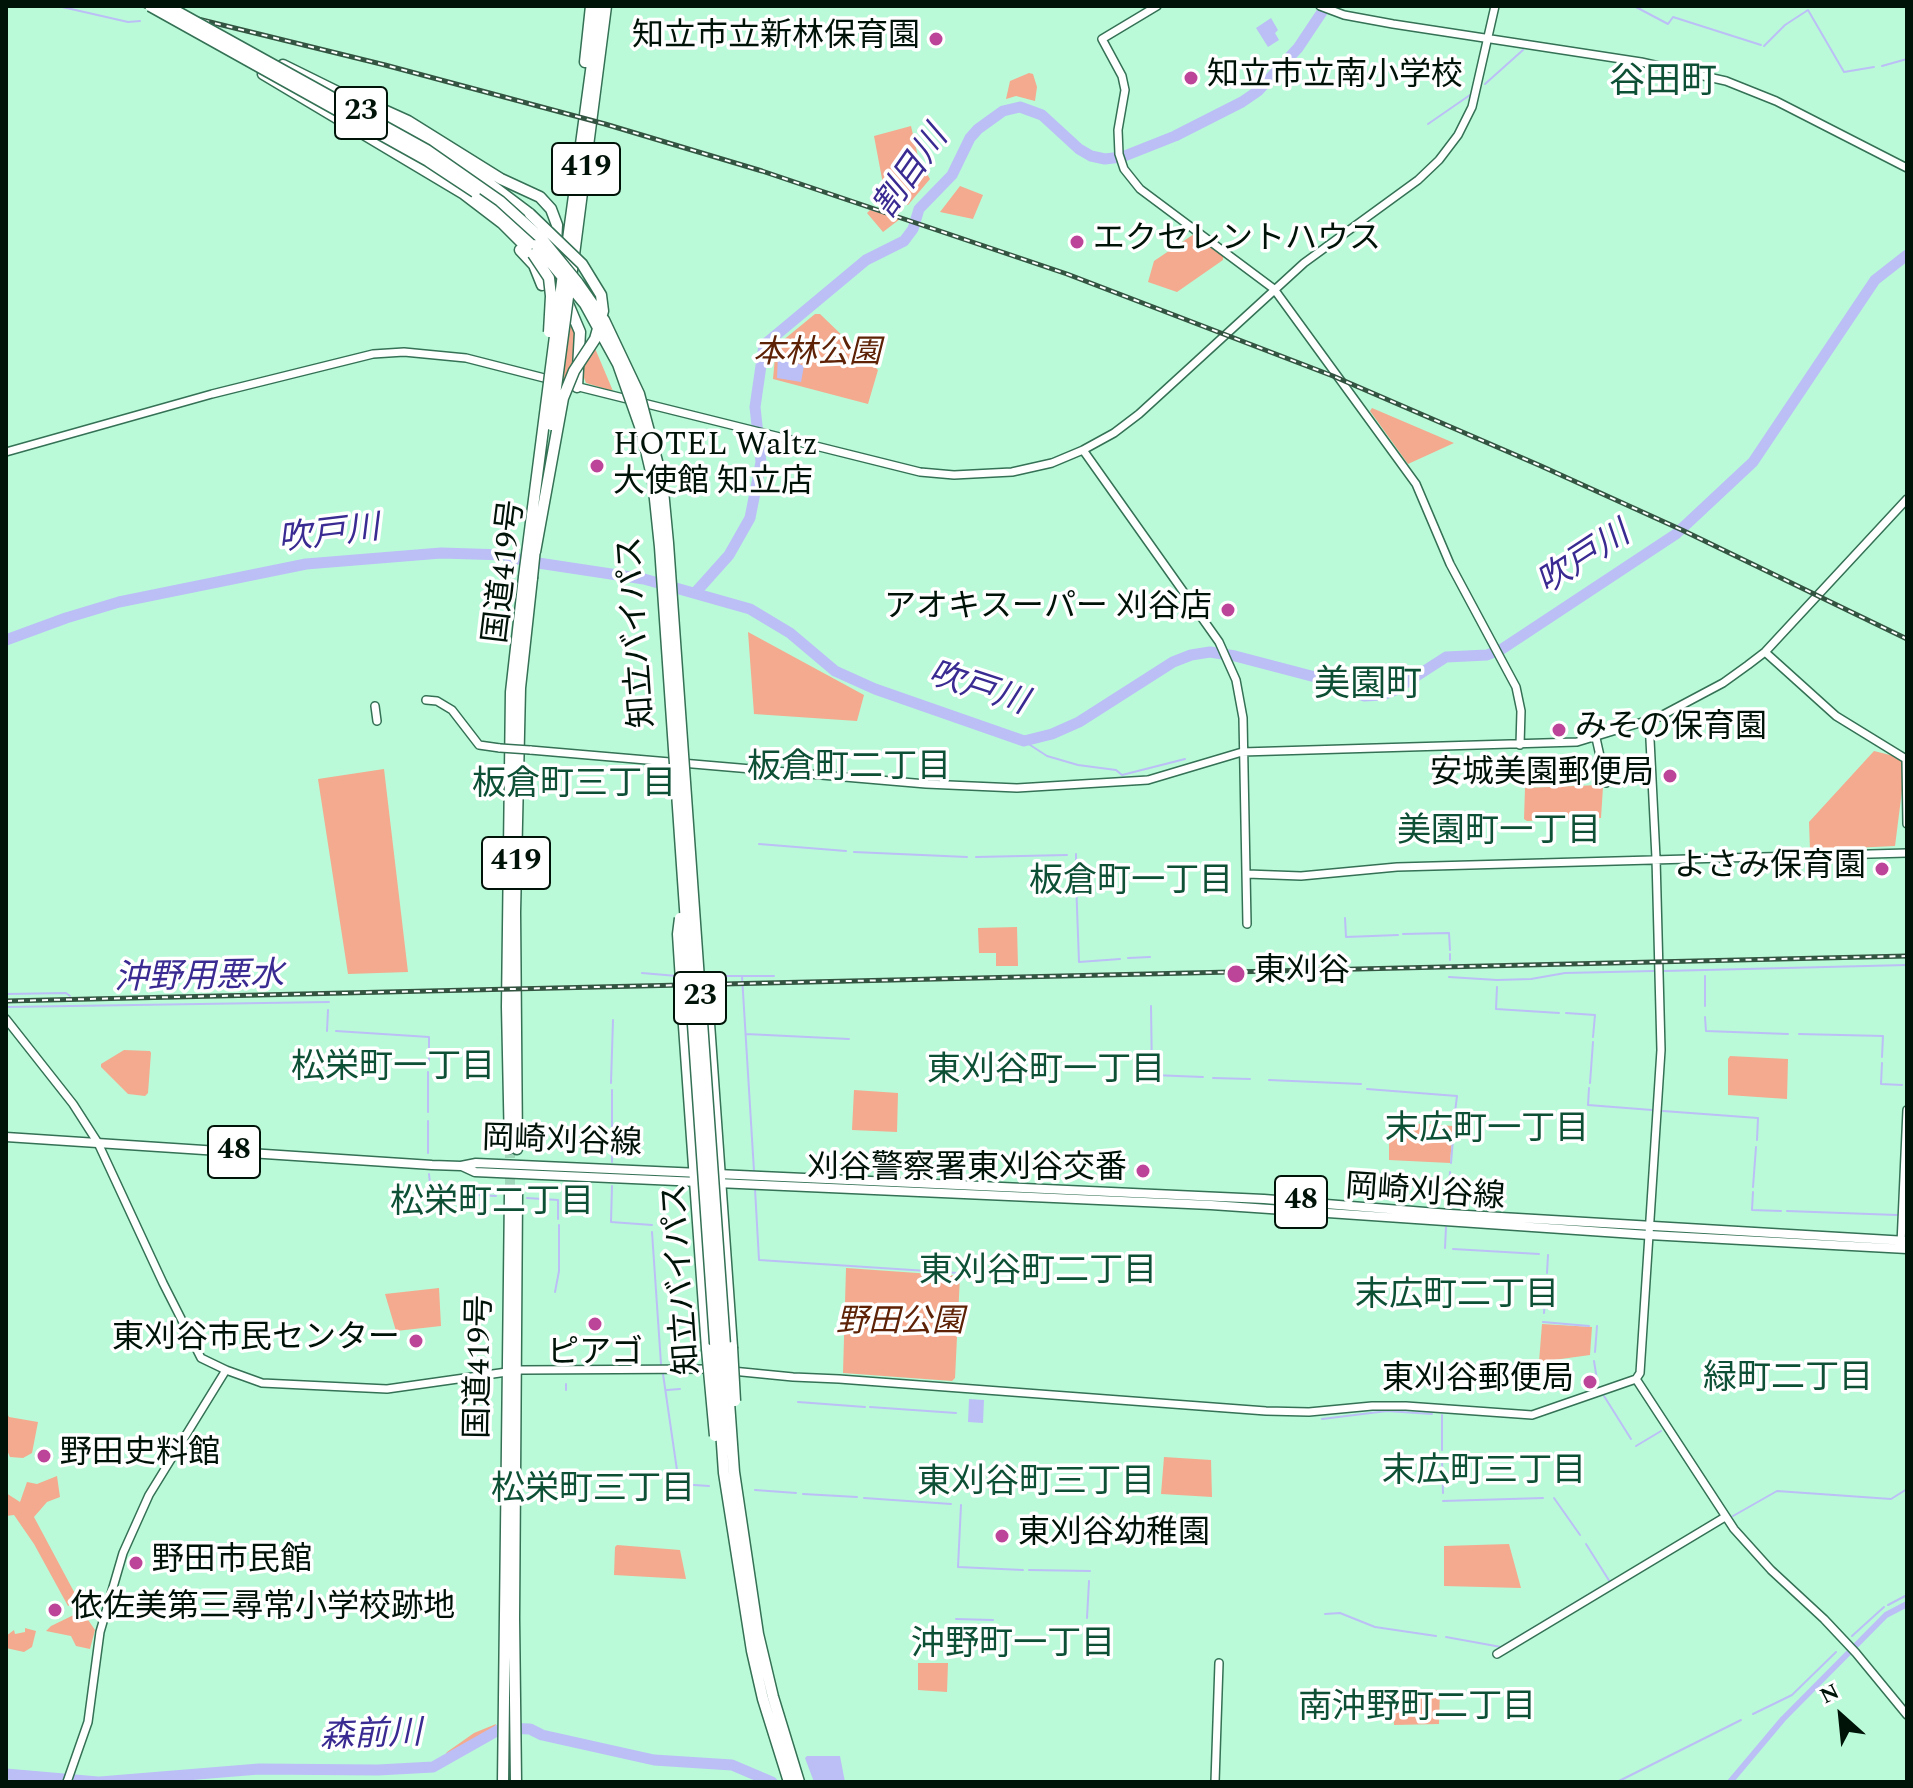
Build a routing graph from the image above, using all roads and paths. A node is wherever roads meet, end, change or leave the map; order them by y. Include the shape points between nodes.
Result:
1 (150, 6) edge
2 (167, 6) edge
3 (591, 6) edge
4 (600, 6) edge
5 (606, 6) edge
6 (1157, 6) edge
7 (1320, 6) edge
8 (1495, 6) edge
9 (210, 35) junction
10 (1488, 39) junction
11 (596, 57) junction
12 (353, 100) junction
13 (358, 129) junction
14 (580, 140) junction
15 (1907, 168) edge
16 (567, 275) junction
17 (542, 285) dead end
18 (1274, 289) junction
19 (577, 387) junction
20 (1083, 450) junction
21 (6, 452) edge
22 (1907, 499) edge
23 (533, 509) junction
24 (535, 552) junction
25 (528, 578) junction
26 (1765, 652) junction
27 (426, 700) dead end
28 (375, 706) dead end
29 (1649, 720) junction
30 (377, 721) dead end
31 (1596, 738) junction
32 (1520, 745) junction
33 (1242, 752) junction
34 (1606, 783) dead end
35 (1907, 824) edge
36 (1907, 853) edge
37 (1656, 858) junction
38 (1247, 874) junction
39 (688, 889) junction
40 (1247, 924) dead end
41 (6, 1019) edge
42 (1907, 1110) edge
43 (6, 1137) edge
44 (98, 1143) junction
45 (513, 1148) tunnel mouth
46 (694, 1178) junction
47 (719, 1179) junction
48 (514, 1193) tunnel mouth
49 (1649, 1231) junction
50 (1904, 1245) edge
51 (226, 1370) junction
52 (511, 1371) junction
53 (1636, 1379) junction
54 (729, 1472) junction
55 (1725, 1517) junction
56 (1497, 1654) dead end
57 (1219, 1663) dead end
58 (1907, 1715) edge
59 (67, 1782) edge
60 (503, 1782) edge
61 (516, 1782) edge
62 (789, 1782) edge
63 (799, 1782) edge
64 (1215, 1782) edge

1 - 9 highway, 知立バイパス / 23, bridge
2 - 9 highway, 知立バイパス / 23, bridge
3 - 14 highway, 国道419号 / 419
4 - 11 highway, 419
5 - 11 highway, 国道419号 / 419
6 - 18 street via 1102,39 1125,90 1118,130 1120,158 1140,189
7 - 10 street
8 - 10 street
9 - 12 highway, bridge
9 - 13 highway, bridge via 291,92
9 - 39 highway, 知立バイパス / 23, bridge via 475,192 536,245 598,326 631,394 653,480
10 - 15 street via 1726,81
10 - 18 street via 1472,107 1439,160
11 - 14 highway, 国道419号 / 419
11 - 16 highway, 国道419号 / 419
12 - 19 highway via 408,121 540,197 555,216 556,273 580,332
12 - 24 highway, bridge via 465,165 530,214 582,264 601,295 601,323 563,398
13 - 17 highway via 474,208 534,265
13 - 23 highway, bridge via 477,203 533,254 549,278 551,315
14 - 16 highway, 国道419号 / 419
16 - 23 highway, 国道419号 / 419, bridge
16 - 24 highway, 国道419号 / 419, bridge
18 - 20 street via 1139,414
18 - 32 street via 1416,484 1450,564 1520,700
19 - 20 street via 920,472 1012,472
19 - 21 street via 466,358 373,354
20 - 33 street via 1219,642 1242,708
22 - 26 street
23 - 25 highway, 国道419号 / 419, bridge
24 - 25 highway, 国道419号 / 419, bridge
25 - 45 highway, 国道419号 / 419 via 511,692
26 - 29 street via 1723,683
26 - 35 street via 1836,716 1906,759
27 - 33 street, bridge via 452,710 479,745 975,788 1148,780
28 - 30 street
29 - 31 street
29 - 37 street
31 - 32 street
31 - 34 street
32 - 33 street
33 - 38 street
36 - 37 street
37 - 38 street via 1397,867 1301,876
37 - 49 street via 1661,1050
38 - 40 street
39 - 46 highway, bridge via 678,934
39 - 47 highway, bridge via 701,926
39 - 54 highway, 知立バイパス / 23, bridge
41 - 44 street
42 - 50 street
43 - 44 main road, 岡崎刈谷線 / 48
44 - 46 main road, 岡崎刈谷線 / 48 via 461,1166 475,1172
44 - 51 street via 201,1358
46 - 47 main road, 岡崎刈谷線 / 48
46 - 54 highway, bridge via 718,1457
47 - 49 main road, 岡崎刈谷線 / 48 via 1264,1199
47 - 54 highway, bridge via 738,1454
48 - 52 highway, 国道419号
49 - 50 main road, 岡崎刈谷線 / 48
49 - 53 street
51 - 52 street via 262,1383 387,1389
51 - 59 street via 149,1495 127,1545 100,1632 88,1722
52 - 53 street via 697,1368 1266,1411 1395,1406 1532,1415
52 - 60 highway, 国道419号
52 - 61 highway, 国道419号
53 - 55 street
54 - 62 highway, 知立バイパス / 23, bridge via 752,1651
54 - 63 highway, 知立バイパス / 23, bridge via 758,1634
55 - 56 street
55 - 58 street via 1852,1649
57 - 64 street

